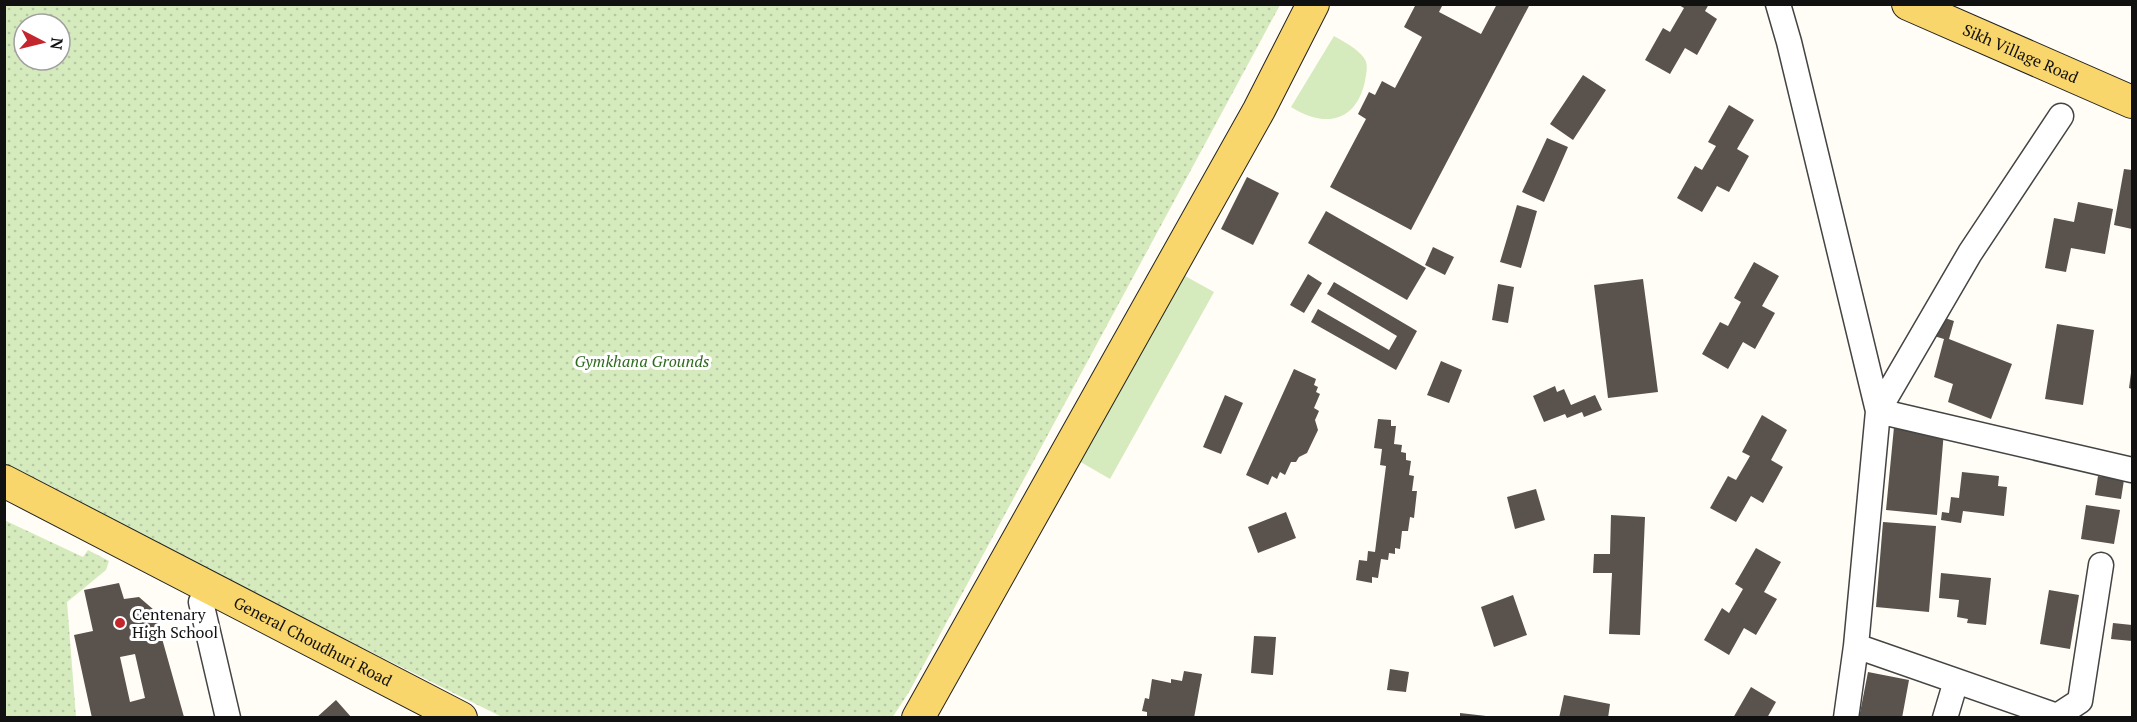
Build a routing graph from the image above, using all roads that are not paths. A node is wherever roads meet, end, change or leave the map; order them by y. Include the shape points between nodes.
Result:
1 (1296, 4) edge
2 (1313, 4) edge
3 (1778, 4) edge
4 (1908, 4) edge
5 (2133, 102) edge
6 (2061, 116) dead end
7 (1878, 411) junction
8 (2132, 468) edge
9 (4, 481) edge
10 (4, 502) edge
11 (2101, 565) dead end
12 (201, 602) junction
13 (1856, 646) junction
14 (1956, 681) junction
15 (2023, 710) edge
16 (228, 717) edge
17 (424, 717) edge
18 (461, 717) edge
19 (903, 717) edge
20 (918, 717) edge
21 (1846, 717) edge
22 (1945, 717) edge

1 - 19 main road
2 - 20 main road via 1259,110
3 - 7 street
4 - 5 main road, Sikh Village Road
6 - 7 street via 1970,253
7 - 8 street
7 - 13 street
9 - 18 main road, General Choudhuri Road
10 - 12 main road, General Choudhuri Road
11 - 15 street via 2080,701 2057,716
12 - 16 street
12 - 17 main road, General Choudhuri Road
13 - 14 street
13 - 21 street
14 - 15 street
14 - 22 street

